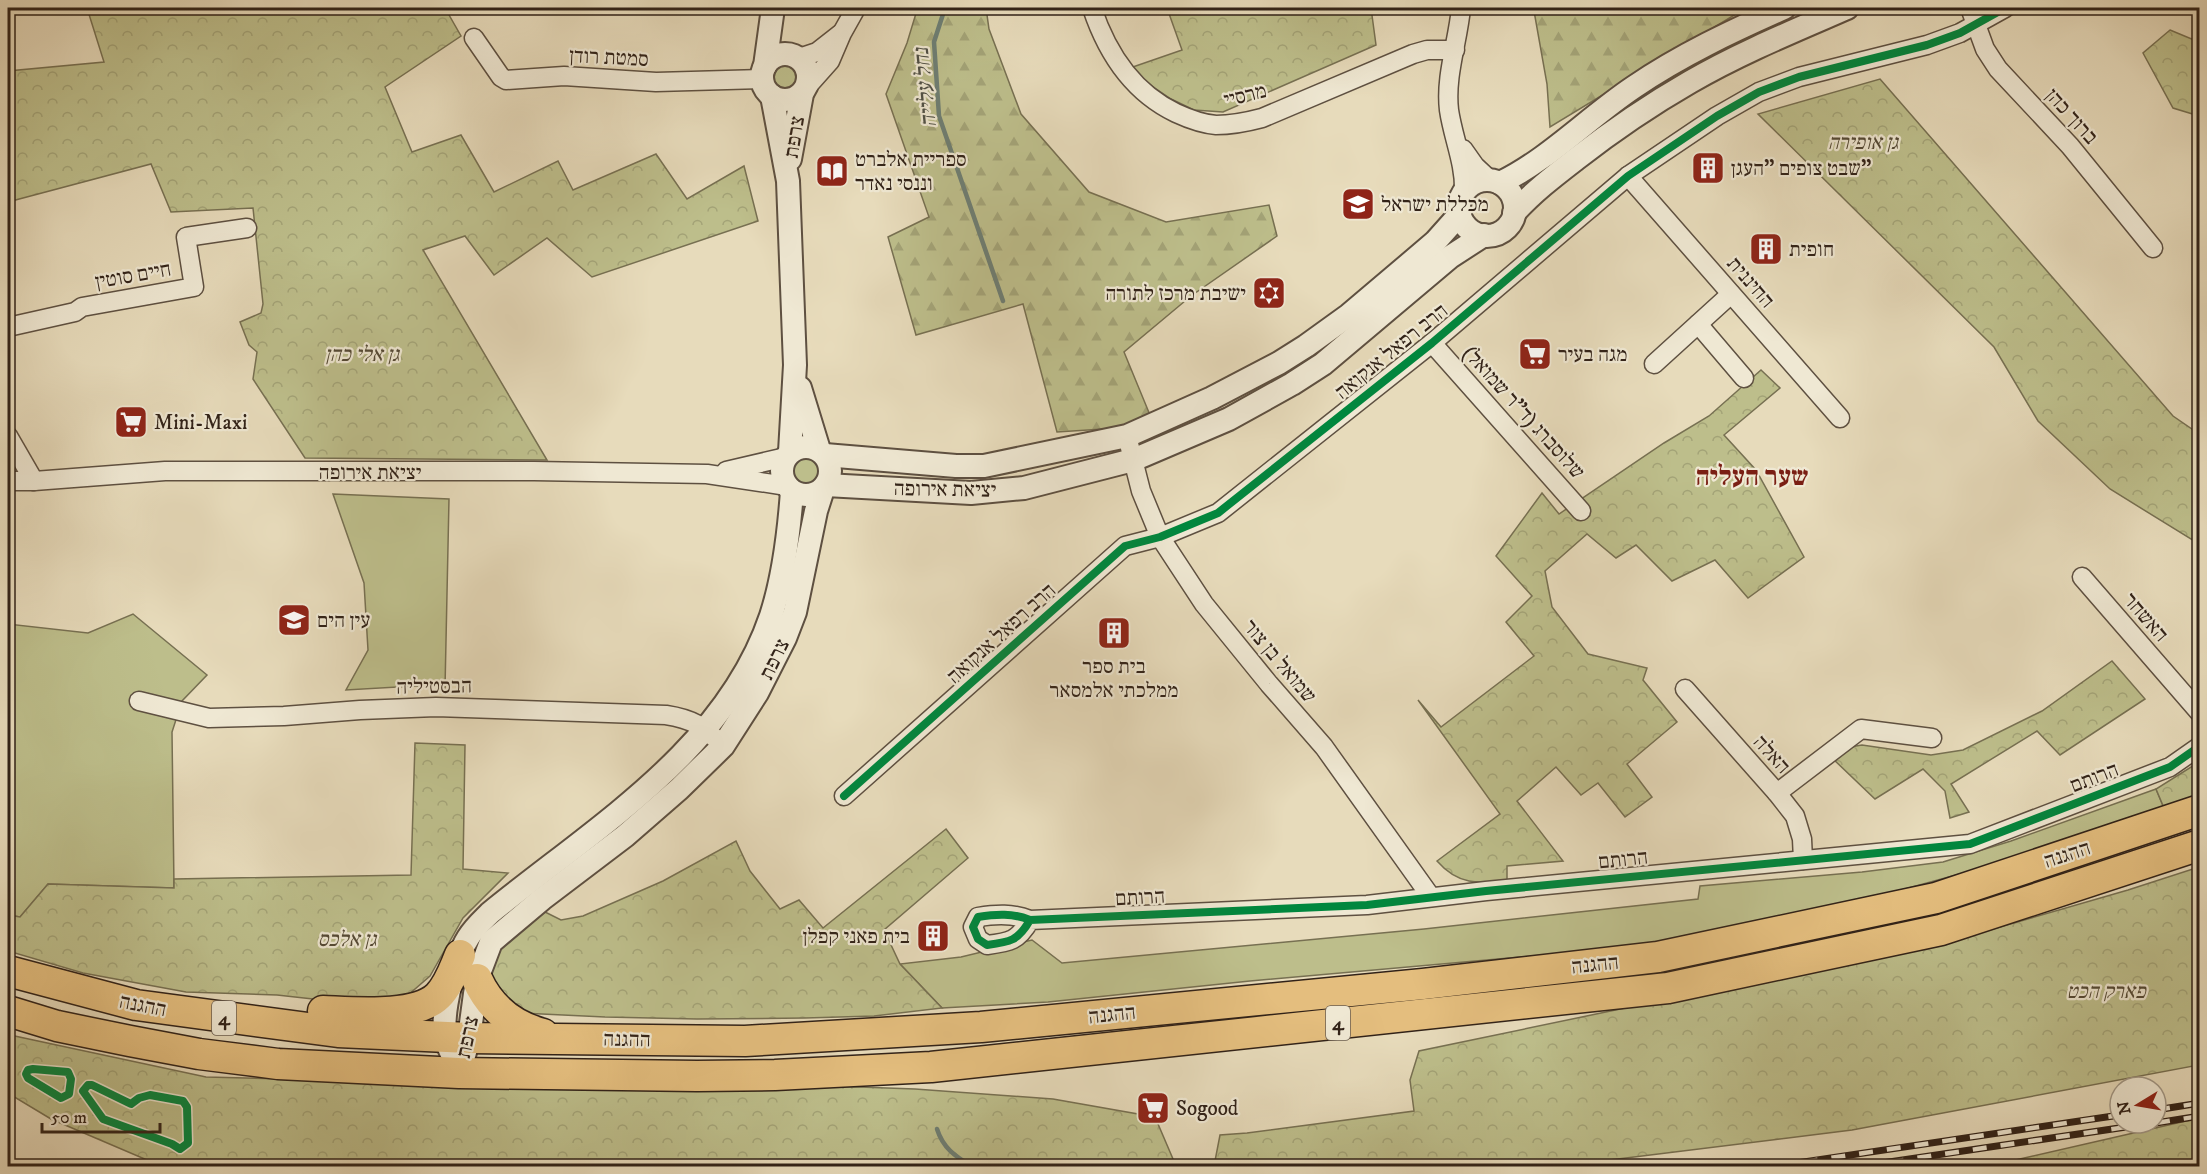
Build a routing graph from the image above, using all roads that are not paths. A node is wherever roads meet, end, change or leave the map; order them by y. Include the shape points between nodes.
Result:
1 (773, 8) edge
2 (782, 8) edge
3 (856, 8) edge
4 (1092, 8) edge
5 (1461, 8) edge
6 (1784, 8) edge
7 (1847, 8) edge
8 (2005, 8) edge
9 (1972, 16) edge
10 (842, 33) junction
11 (474, 38) dead end
12 (1455, 50) junction
13 (795, 56) junction
14 (766, 80) junction
15 (804, 91) junction
16 (1456, 137) junction
17 (1628, 176) junction
18 (788, 181) junction
19 (1495, 182) junction
20 (1462, 203) junction
21 (1514, 213) junction
22 (247, 228) dead end
23 (1484, 235) junction
24 (2153, 248) dead end
25 (1731, 294) junction
26 (1698, 324) junction
27 (8, 327) edge
28 (1432, 342) junction
29 (1654, 364) dead end
30 (795, 365) junction
31 (1744, 378) dead end
32 (1840, 418) dead end
33 (8, 436) edge
34 (1127, 436) junction
35 (822, 452) junction
36 (788, 455) junction
37 (1133, 460) junction
38 (707, 474) junction
39 (8, 481) edge
40 (34, 481) junction
41 (824, 487) junction
42 (790, 488) junction
43 (1581, 511) dead end
44 (1160, 537) junction
45 (2082, 577) dead end
46 (1685, 689) dead end
47 (138, 701) dead end
48 (2199, 713) edge
49 (707, 729) junction
50 (1932, 738) dead end
51 (723, 746) junction
52 (2199, 746) edge
53 (1777, 793) junction
54 (844, 796) dead end
55 (2199, 810) edge
56 (2199, 845) edge
57 (1803, 860) junction
58 (1431, 897) junction
59 (1030, 920) dead end
60 (469, 967) junction
61 (8, 971) edge
62 (8, 1011) edge
63 (168, 1011) junction
64 (457, 1038) junction
65 (554, 1038) junction
66 (459, 1073) junction

1 - 14 street, צרפת
2 - 13 street
3 - 10 street
4 - 12 street, מרסיי via 1113,57 1139,88 1167,109 1214,125 1262,118 1413,54
5 - 12 street
6 - 19 street via 1725,34 1644,81 1519,174
7 - 21 street via 1741,55 1644,110 1534,192
8 - 9 street, הרב רפאל אנקואה
9 - 17 street, הרב רפאל אנקואה via 1928,45 1799,77 1759,92
9 - 24 street, ברוך כהן via 1998,69 2070,147
10 - 13 street via 817,52
10 - 15 street via 830,61
11 - 14 street, סמטת רודן via 506,80 564,76 656,82
12 - 16 street via 1449,103
13 - 14 street via 775,56
13 - 15 street via 808,72
14 - 15 street via 784,100 796,98
14 - 18 street, צרפת
15 - 18 street, צרפת
16 - 19 street via 1475,166
16 - 20 street via 1464,167
17 - 25 street, החיננית
17 - 28 street, הרב רפאל אנקואה
18 - 30 street, צרפת
19 - 20 street via 1478,182
19 - 21 street via 1512,196
20 - 23 street via 1470,230
20 - 34 street via 1446,232 1427,250 1305,346 1212,398
21 - 23 street via 1501,232
22 - 27 street, חיים סוטין via 186,237 194,287 82,307 75,312
23 - 37 street, הרב רפאל אנקואה via 1450,257 1323,364 1292,384 1229,418
25 - 26 street
25 - 32 street, החיננית
26 - 29 street
26 - 31 street
28 - 43 street, שלוסברג (ד"ר שמואל)
28 - 44 street, הרב רפאל אנקואה via 1218,513
30 - 35 street, צרפת
30 - 36 street, צרפת
33 - 40 street
34 - 35 street, יציאת אירופה via 984,466
34 - 37 street, שמואל בן צור
35 - 36 street via 804,446
35 - 41 street via 830,470
36 - 38 street, יציאת אירופה via 765,464
36 - 42 street via 782,472
37 - 41 street, יציאת אירופה via 1024,488 981,492
37 - 44 street, שמואל בן צור
38 - 40 street, יציאת אירופה via 165,471
38 - 42 street, יציאת אירופה
39 - 40 street, יציאת אירופה
41 - 42 street via 811,495
41 - 51 street, צרפת via 785,638 757,693
42 - 49 street, צרפת via 782,576 771,617 740,681
44 - 54 street, הרב רפאל אנקואה via 1125,546
44 - 58 street, שמואל בן צור via 1204,604 1324,747
45 - 48 street, האשחר
46 - 53 street, האלה
47 - 49 street, הבסטיליה via 209,718 469,707 666,715 687,719
49 - 51 street, הבסטיליה
49 - 60 street, צרפת via 659,777 490,913 468,938
50 - 53 street via 1861,729
51 - 60 street, צרפת via 626,836 497,935
52 - 57 street, הרותם via 2170,767 1970,844
53 - 57 street, האלה via 1795,816
55 - 65 highway, ההגנה / 4 via 1936,898 1658,957 981,1027 745,1041
56 - 66 highway, ההגנה / 4 via 1941,930 1668,988 931,1067 775,1075
57 - 58 street, הרותם
58 - 59 street, הרותם via 1367,905
60 - 63 highway via 423,1006 397,1010 209,1006
60 - 64 street, צרפת
60 - 65 highway via 488,998 506,1017 526,1030
61 - 63 highway, ההגנה / 4
62 - 66 highway, ההגנה / 4 via 57,1026 198,1054 278,1065
63 - 64 highway, ההגנה / 4 via 338,1032
64 - 65 highway, ההגנה / 4
64 - 66 street, צרפת

